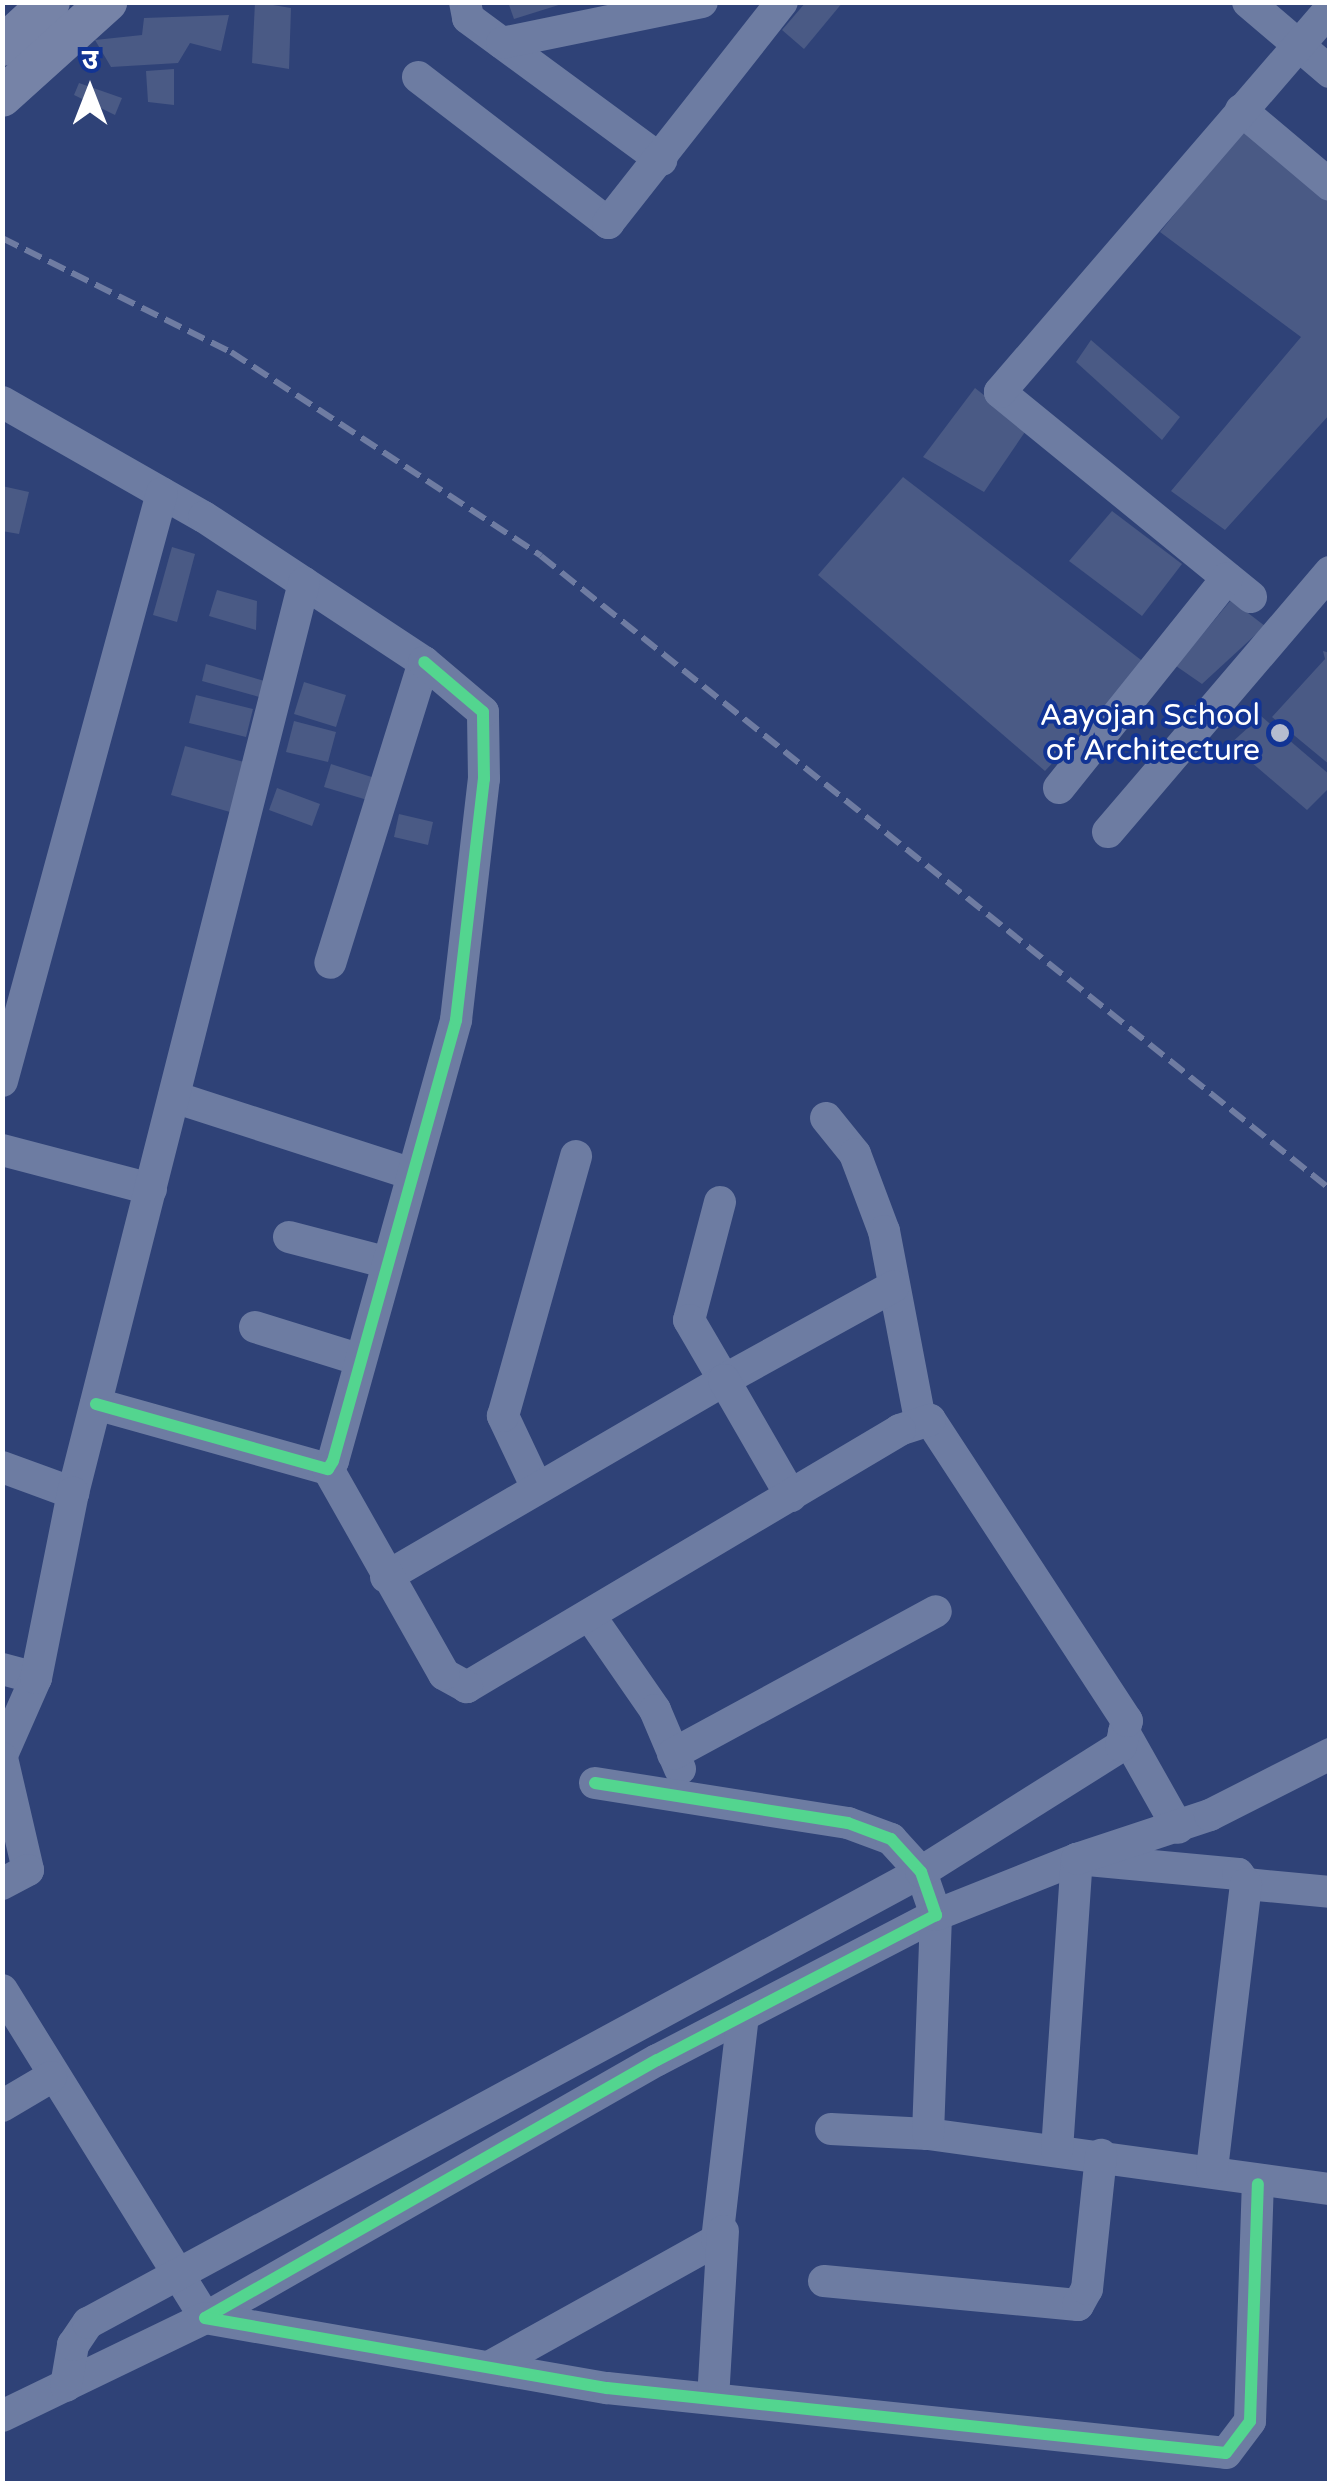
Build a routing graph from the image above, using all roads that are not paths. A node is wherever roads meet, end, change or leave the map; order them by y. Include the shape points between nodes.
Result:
1 (50, 2) edge
2 (107, 2) edge
3 (465, 2) edge
4 (702, 2) edge
5 (782, 2) edge
6 (1248, 2) edge
7 (666, 8) edge
8 (1330, 9) edge
9 (502, 43) junction
10 (1297, 44) junction
11 (2, 46) edge
12 (1330, 72) edge
13 (418, 77) dead end
14 (2, 98) edge
15 (1241, 110) junction
16 (662, 160) junction
17 (1330, 185) edge
18 (3, 405) edge
19 (162, 493) junction
20 (1330, 572) edge
21 (304, 583) junction
22 (424, 662) junction
23 (1059, 788) dead end
24 (1108, 832) dead end
25 (330, 963) dead end
26 (2, 1081) edge
27 (174, 1096) junction
28 (826, 1118) dead end
29 (2, 1150) edge
30 (576, 1156) dead end
31 (410, 1172) junction
32 (151, 1189) junction
33 (720, 1202) dead end
34 (289, 1237) dead end
35 (385, 1262) junction
36 (894, 1286) junction
37 (256, 1327) dead end
38 (358, 1359) junction
39 (724, 1380) junction
40 (96, 1404) junction
41 (920, 1420) junction
42 (2, 1467) edge
43 (328, 1468) junction
44 (537, 1488) junction
45 (74, 1493) junction
46 (791, 1496) junction
47 (386, 1577) junction
48 (936, 1611) dead end
49 (590, 1616) junction
50 (2, 1669) edge
51 (36, 1678) junction
52 (1124, 1732) junction
53 (1330, 1754) edge
54 (2, 1756) edge
55 (594, 1783) dead end
56 (1178, 1828) junction
57 (1077, 1859) junction
58 (921, 1872) junction
59 (2, 1884) edge
60 (1246, 1884) junction
61 (1330, 1892) edge
62 (936, 1915) junction
63 (2, 1990) edge
64 (743, 2015) junction
65 (51, 2077) junction
66 (2, 2106) edge
67 (831, 2130) dead end
68 (928, 2134) junction
69 (1058, 2150) junction
70 (1101, 2155) junction
71 (1212, 2169) junction
72 (1258, 2184) junction
73 (1330, 2189) edge
74 (723, 2231) junction
75 (176, 2273) junction
76 (824, 2281) dead end
77 (204, 2318) junction
78 (489, 2367) junction
79 (66, 2386) junction
80 (713, 2399) junction
81 (2, 2416) edge

1 - 11 main road
2 - 14 main road
3 - 9 street via 468,18
4 - 7 street
5 - 16 street
6 - 10 street
7 - 9 street
8 - 10 street
9 - 16 street
10 - 12 street
10 - 15 street
13 - 16 street via 608,223
15 - 17 street
15 - 23 street via 1000,392 1239,587
18 - 19 street
19 - 21 street
19 - 26 street
20 - 24 street
21 - 22 street
21 - 27 street
22 - 25 street
22 - 31 street via 476,703 485,745 456,1020
27 - 31 street
27 - 32 street
28 - 36 street via 855,1154 884,1231
29 - 32 street
30 - 44 street via 504,1416
31 - 35 street
32 - 40 street
33 - 39 street via 689,1320
34 - 35 street
35 - 38 street
36 - 39 street
36 - 41 street
37 - 38 street
38 - 43 street
39 - 44 street
39 - 46 street
40 - 43 street
40 - 45 street
41 - 46 street
41 - 52 street via 942,1430 1127,1721
42 - 45 street
43 - 47 street
44 - 47 street
45 - 51 street
46 - 49 street
47 - 49 street via 444,1674 460,1687 477,1685
48 - 49 street via 677,1761 655,1710
50 - 51 street
51 - 54 street
52 - 56 street
52 - 58 street via 1121,1746
53 - 56 street
54 - 59 street via 28,1870
55 - 58 street via 848,1824 890,1839
56 - 57 street
57 - 60 street via 1238,1874
57 - 62 street
57 - 69 street
58 - 62 street
58 - 75 street
60 - 61 street
60 - 71 street
62 - 64 street
62 - 68 street
63 - 65 street
64 - 74 street
64 - 77 street
65 - 66 street
65 - 75 street
67 - 68 street
68 - 69 street
69 - 70 street
70 - 71 street
70 - 76 street via 1087,2289 1078,2304
71 - 72 street
72 - 73 street
72 - 80 street via 1250,2420 1226,2453
74 - 78 street
74 - 80 street
75 - 77 street
75 - 79 street via 88,2323 73,2345
77 - 78 street
77 - 79 street
78 - 80 street
79 - 81 street

